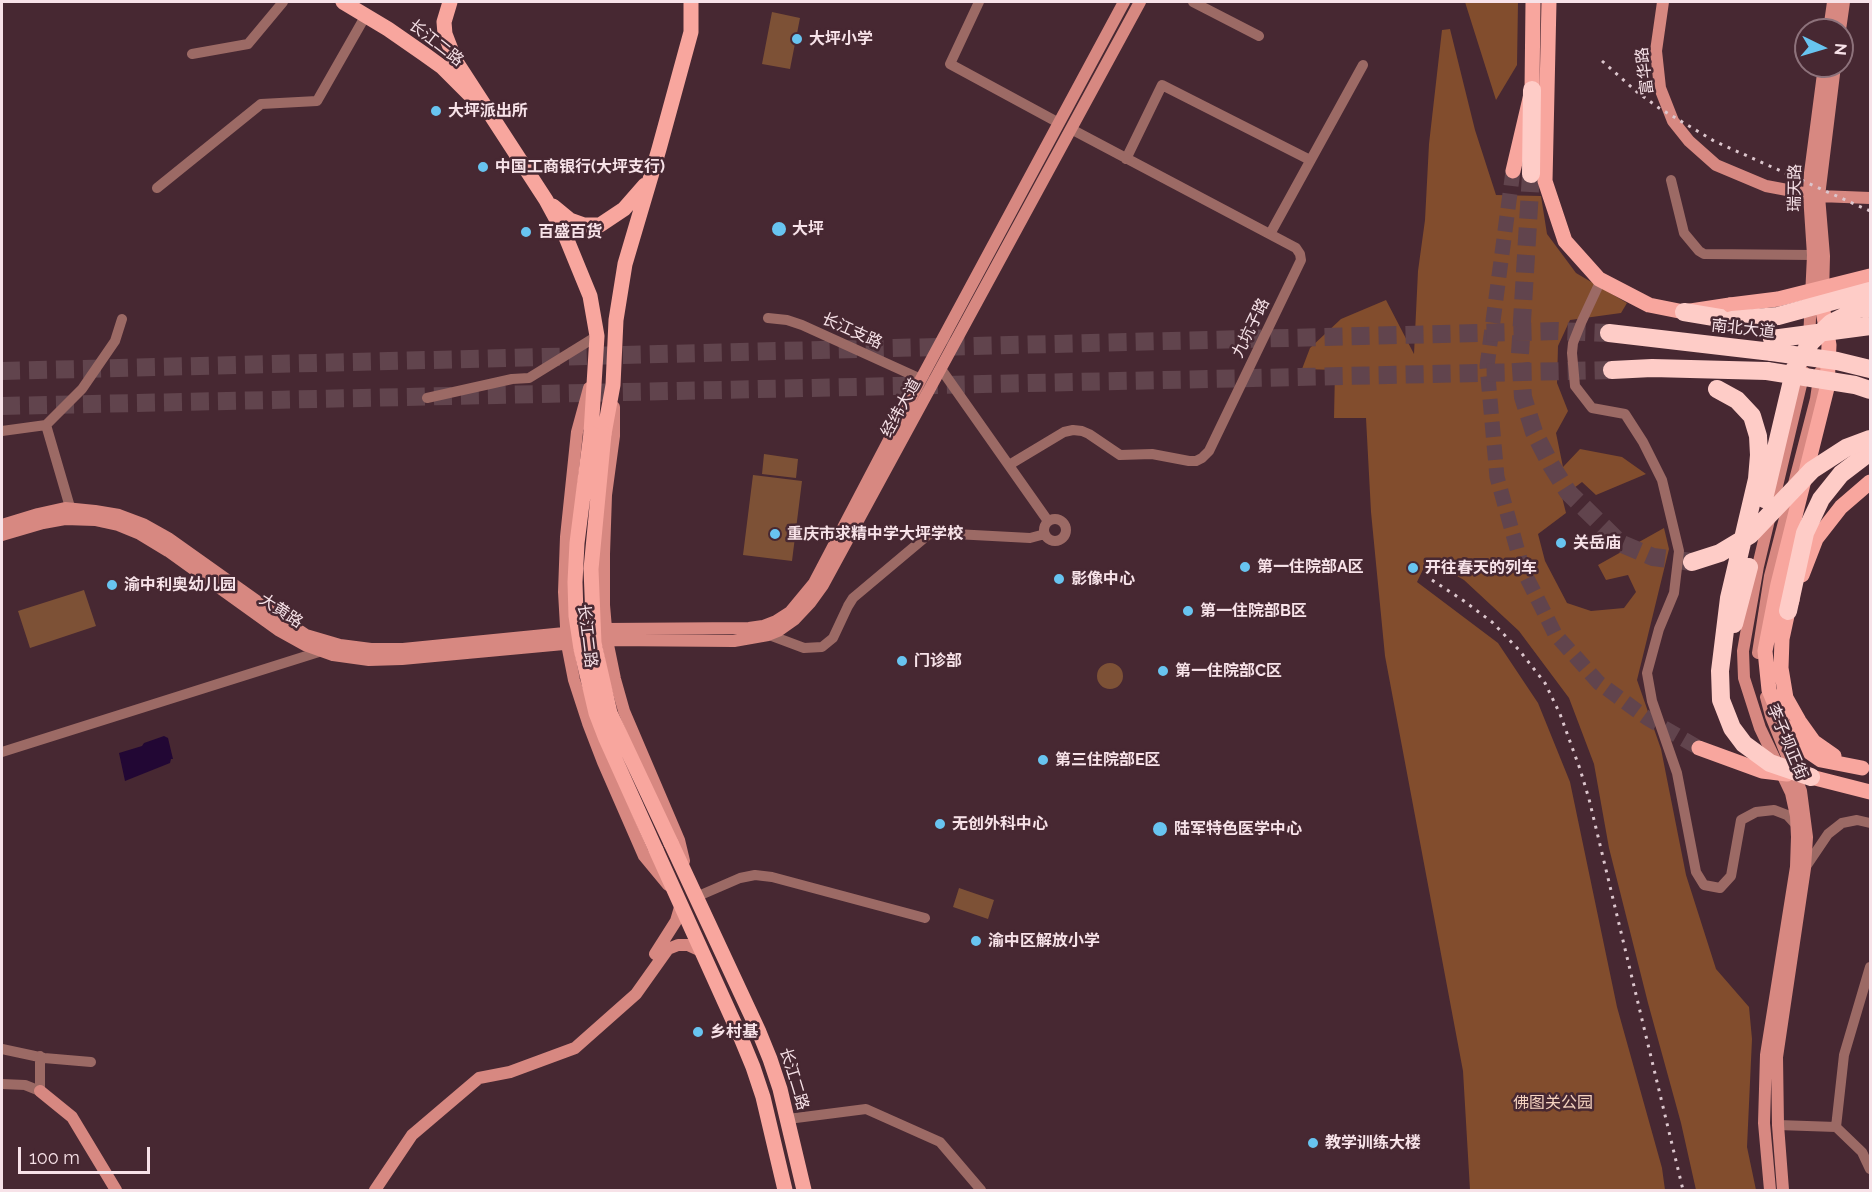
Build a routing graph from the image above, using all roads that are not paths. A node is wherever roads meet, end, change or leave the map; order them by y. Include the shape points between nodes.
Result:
1 (283, 2) edge
2 (343, 2) edge
3 (450, 2) edge
4 (691, 2) edge
5 (699, 2) edge
6 (979, 2) edge
7 (1124, 2) edge
8 (1140, 2) edge
9 (1193, 2) edge
10 (1533, 2) edge
11 (1549, 2) edge
12 (1663, 2) edge
13 (1833, 2) edge
14 (1844, 2) edge
15 (366, 15) junction
16 (1831, 18) edge
17 (1842, 18) edge
18 (691, 32) junction
19 (1259, 36) dead end
20 (192, 54) dead end
21 (1363, 65) dead end
22 (1822, 78) edge
23 (1834, 78) edge
24 (1532, 90) joint
25 (1059, 123) junction
26 (497, 125) junction
27 (1071, 129) junction
28 (1126, 159) junction
29 (1310, 160) junction
30 (1522, 173) tunnel mouth
31 (1671, 180) dead end
32 (649, 182) junction
33 (157, 188) dead end
34 (1814, 195) junction
35 (1870, 198) edge
36 (546, 200) junction
37 (1270, 234) junction
38 (1813, 255) junction
39 (1870, 276) edge
40 (1601, 280) junction
41 (1870, 291) edge
42 (1870, 308) edge
43 (1817, 311) junction
44 (1684, 312) joint
45 (1731, 312) junction
46 (768, 318) dead end
47 (122, 319) dead end
48 (1870, 326) edge
49 (1610, 333) tunnel mouth
50 (597, 336) junction
51 (1772, 345) junction
52 (596, 361) junction
53 (1652, 368) junction
54 (941, 369) junction
55 (1870, 369) edge
56 (1612, 370) tunnel mouth
57 (921, 379) junction
58 (614, 386) junction
59 (1870, 390) edge
60 (427, 398) dead end
61 (46, 425) junction
62 (2, 431) edge
63 (598, 433) junction
64 (1870, 439) edge
65 (1870, 452) edge
66 (1009, 465) junction
67 (1870, 482) edge
68 (72, 514) junction
69 (1048, 521) junction
70 (2, 525) edge
71 (1045, 534) junction
72 (2, 535) edge
73 (1692, 562) tunnel mouth
74 (1788, 610) junction
75 (749, 628) junction
76 (768, 634) junction
77 (606, 635) junction
78 (566, 638) junction
79 (324, 646) junction
80 (1720, 671) junction
81 (615, 679) junction
82 (574, 680) junction
83 (1699, 748) tunnel mouth
84 (2, 752) edge
85 (1866, 769) edge
86 (1811, 777) junction
87 (1870, 792) edge
88 (1870, 823) edge
89 (1797, 826) junction
90 (1805, 868) junction
91 (693, 891) junction
92 (678, 899) junction
93 (925, 918) dead end
94 (704, 956) junction
95 (1870, 967) edge
96 (620, 1008) junction
97 (2, 1048) edge
98 (40, 1056) junction
99 (91, 1062) dead end
100 (2, 1084) edge
101 (40, 1090) junction
102 (788, 1119) junction
103 (1778, 1125) junction
104 (1836, 1126) junction
105 (1870, 1169) edge
106 (116, 1191) edge
107 (375, 1191) edge
108 (785, 1191) edge
109 (804, 1191) edge
110 (981, 1191) edge
111 (1770, 1191) edge
112 (1784, 1191) edge

1 - 20 street via 248,44
2 - 15 main road, 长江二路
3 - 26 main road, 长江二路 via 444,22 448,45
4 - 18 main road, 长江二路
5 - 18 main road
6 - 25 street via 950,64
7 - 25 main road, 经纬大道
8 - 27 main road, 经纬大道
9 - 19 street
10 - 24 main road
11 - 40 main road via 1545,181 1565,242
12 - 34 main road, 富华路 via 1656,51 1660,88 1673,121 1716,165 1766,186
13 - 16 main road
14 - 17 main road
15 - 26 main road, 长江二路 via 442,67
15 - 33 street via 317,102 261,104
18 - 32 main road, 长江二路
21 - 29 street
22 - 34 main road, 瑞天路 via 1810,173
23 - 34 main road, 瑞天路
24 - 30 highway
25 - 57 main road, 经纬大道
26 - 36 main road, 长江二路
27 - 28 street, 九坑子路
27 - 54 main road, 经纬大道
28 - 29 street via 1162,85
28 - 37 street, 九坑子路
29 - 37 street
31 - 38 street via 1684,233 1704,254
32 - 36 main road, 长江二路 via 624,209 600,225 570,220
32 - 58 main road, 长江二路 via 620,288
34 - 35 main road, 富华路
34 - 38 main road, 瑞天路
34 - 43 main road, 瑞天路 via 1824,256
36 - 50 main road, 长江二路 via 590,296
37 - 66 street, 九坑子路 via 1296,248 1301,260 1209,452 1189,461 1152,454 1120,455 1089,434 1073,430
38 - 43 main road, 瑞天路
39 - 45 main road, bridge
40 - 44 main road via 1649,305
40 - 89 street via 1573,343 1575,386 1592,408 1625,414 1662,480 1678,551 1674,593 1647,673 1652,701 1677,773 1696,872 1704,885 1720,888 1731,876 1741,820 1756,812 1774,810 1787,815
41 - 45 highway, bridge via 1778,316
42 - 80 highway, bridge via 1859,309 1831,323 1811,342 1795,368 1741,600
43 - 85 main road, bridge via 1829,345 1827,388 1765,651 1769,690 1783,724 1802,747 1821,760
43 - 89 main road, 李子坝正街 via 1758,566 1743,651 1744,678 1760,728 1791,793
43 - 90 main road, 李子坝正街 via 1820,373 1816,399 1770,576 1758,649 1771,716 1801,791 1807,837
44 - 45 highway
46 - 57 street, 长江支路 via 802,325
47 - 61 street via 116,341 82,389
48 - 51 highway, bridge
49 - 51 highway via 1686,342
50 - 52 main road, 长江二路
50 - 60 street via 529,378
51 - 55 highway, 南北大道, bridge
52 - 63 main road, 长江二路
52 - 78 main road, 长江二路 via 577,432 566,537
53 - 56 highway
53 - 59 highway, bridge via 1767,371
53 - 80 highway, bridge via 1686,375 1737,400 1752,416 1758,436 1757,478 1729,598
54 - 66 street
54 - 76 main road, 经纬大道 via 823,585 795,619
57 - 75 main road, 经纬大道 via 814,583 789,612 776,621
58 - 63 main road, 长江二路
58 - 77 main road, 长江二路 via 604,554
61 - 62 street
61 - 68 street
63 - 91 main road, 长江二路, bridge via 591,569 594,643 610,713
63 - 92 main road, 长江二路, bridge via 578,543 576,616 580,649 596,713
64 - 73 highway, bridge via 1846,448 1812,470 1750,535 1720,553
65 - 74 highway via 1841,474 1821,499 1804,533
66 - 69 street
67 - 74 main road via 1841,507 1816,539
68 - 70 main road, 大黄路 via 65,508
68 - 72 main road, 大黄路
68 - 79 main road, 大黄路 via 95,511 143,524
69 - 71 street
69 - 71 street via 1061,521 1066,534 1053,541
71 - 76 street via 1030,538 928,535 854,598 833,638 822,647 804,648
74 - 85 main road via 1780,668 1786,698 1814,742 1833,756
75 - 76 street
75 - 77 main road, 经纬大道
76 - 77 main road, 经纬大道 via 734,641
77 - 78 main road, 经纬大道
77 - 81 main road, 长江二路
78 - 79 main road, 大黄路 via 402,659 333,655
78 - 82 main road, 长江二路
79 - 84 street
80 - 86 highway, bridge via 1721,700 1732,728 1744,744 1770,763
81 - 82 main road via 609,669 593,663 583,667
81 - 91 main road, 长江二路 via 632,732 679,840
82 - 92 main road, 长江二路 via 644,856
83 - 86 main road, bridge via 1762,771
86 - 87 main road
88 - 90 street via 1842,823 1828,834
89 - 111 main road, 李子坝正街 via 1796,867 1766,1055 1764,1123
90 - 103 main road, 李子坝正街 via 1777,1057
91 - 93 street via 755,875
91 - 102 main road, 长江二路 via 759,1032
92 - 94 main road, 长江二路
92 - 96 main road via 672,929
94 - 96 main road via 688,945 668,949 640,989
94 - 108 main road, 长江二路 via 763,1097
95 - 104 street via 1844,1055
96 - 107 main road via 575,1048 510,1072 479,1078 412,1135
97 - 98 street
98 - 99 street
98 - 101 street
100 - 101 street
101 - 106 main road via 72,1117
102 - 109 main road, 长江二路
102 - 110 street via 866,1109 940,1142
103 - 104 street
103 - 112 main road, 李子坝正街
104 - 105 street via 1862,1152

